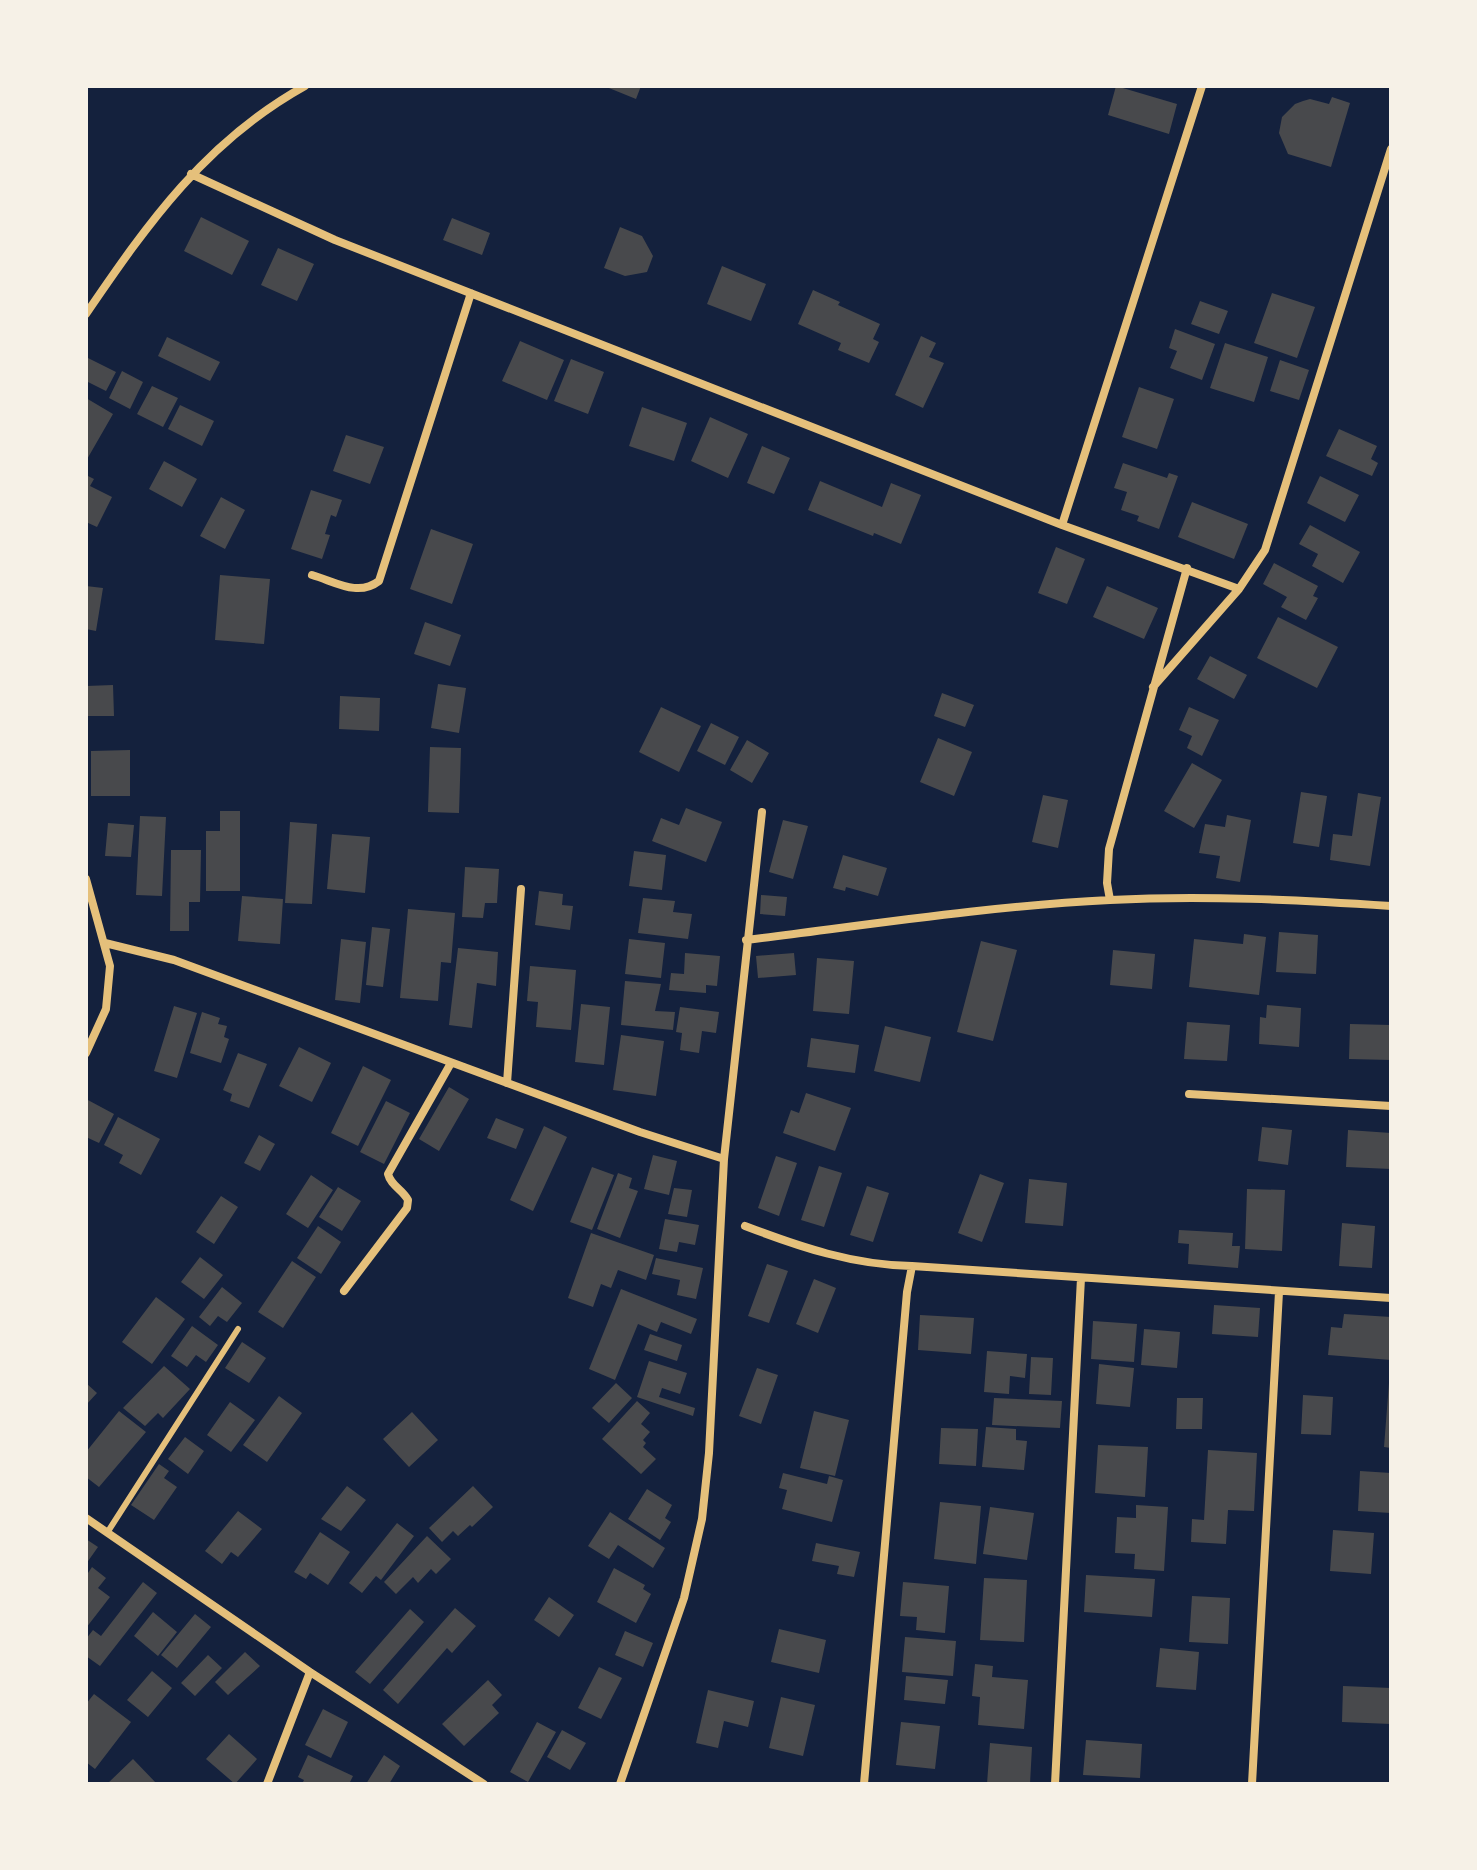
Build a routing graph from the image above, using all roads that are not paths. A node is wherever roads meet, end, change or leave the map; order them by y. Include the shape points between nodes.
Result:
1 (305, 86) edge
2 (1202, 86) edge
3 (1391, 149) edge
4 (191, 174) junction
5 (471, 293) junction
6 (86, 314) edge
7 (1062, 525) junction
8 (1187, 568) junction
9 (312, 575) dead end
10 (1239, 589) junction
11 (1153, 687) junction
12 (762, 812) dead end
13 (86, 879) edge
14 (521, 889) dead end
15 (1110, 900) junction
16 (1391, 906) edge
17 (746, 940) junction
18 (105, 943) junction
19 (86, 1028) edge
20 (96, 1031) junction
21 (86, 1053) edge
22 (451, 1063) junction
23 (507, 1083) junction
24 (1189, 1094) dead end
25 (1391, 1106) edge
26 (724, 1159) junction
27 (745, 1226) dead end
28 (912, 1266) junction
29 (1081, 1278) junction
30 (344, 1291) dead end
31 (1279, 1292) junction
32 (1391, 1298) edge
33 (238, 1329) dead end
34 (86, 1518) edge
35 (107, 1533) junction
36 (310, 1672) junction
37 (267, 1784) edge
38 (484, 1784) edge
39 (620, 1784) edge
40 (864, 1784) edge
41 (1055, 1784) edge
42 (1252, 1784) edge

1 - 4 street via 250,119
2 - 7 street
3 - 10 street via 1265,550
4 - 5 street via 335,240
4 - 6 street
5 - 7 street
5 - 9 street via 379,581 360,590
7 - 8 street
8 - 10 street
8 - 11 street
10 - 11 street
11 - 15 street via 1109,849
12 - 17 street
13 - 18 street
14 - 23 street
15 - 16 street via 1290,899
15 - 17 street
17 - 26 street
18 - 20 street via 109,992
18 - 22 street via 174,960
19 - 20 street
20 - 21 street
22 - 23 street
22 - 30 street via 388,1174 403,1191 407,1208
23 - 26 street
24 - 25 street
26 - 39 street via 702,1519 684,1598
27 - 28 street via 835,1257
28 - 29 street
28 - 40 street
29 - 31 street
29 - 41 street
31 - 32 street
31 - 42 street
33 - 35 lane
34 - 35 street
35 - 36 street
36 - 37 street
36 - 38 street

